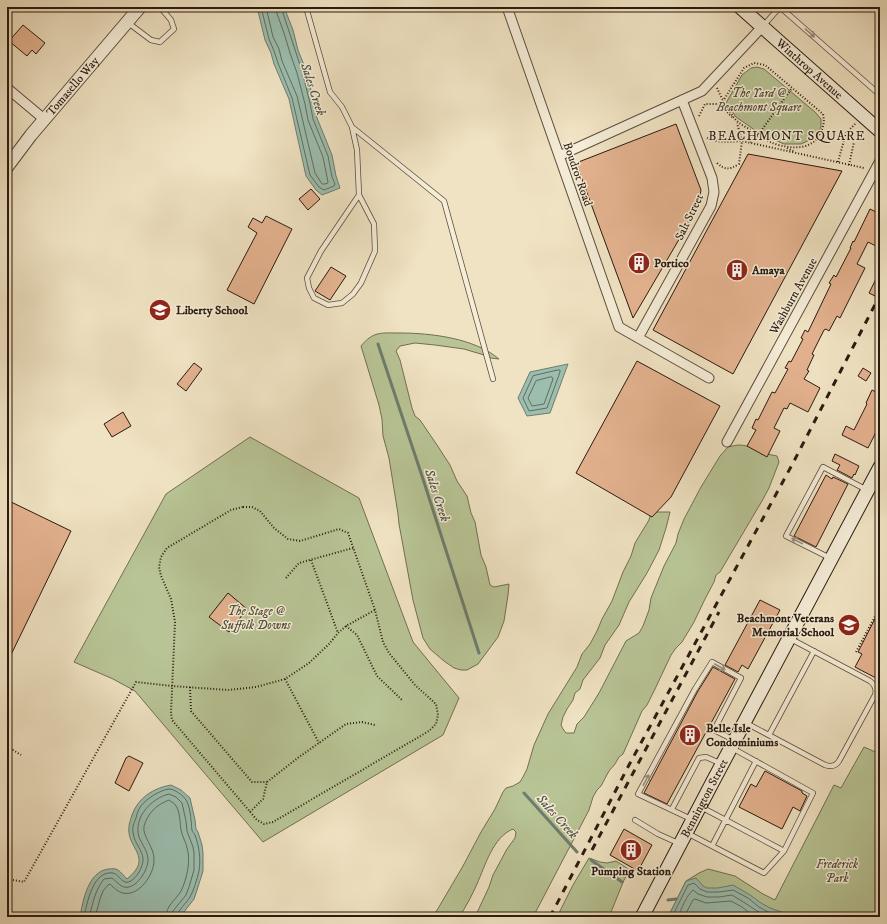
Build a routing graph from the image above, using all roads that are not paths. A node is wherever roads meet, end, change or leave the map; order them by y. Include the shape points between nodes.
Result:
1 (140, 7) edge
2 (160, 7) edge
3 (306, 7) edge
4 (507, 7) edge
5 (740, 7) edge
6 (780, 7) edge
7 (128, 22) junction
8 (762, 27) junction
9 (7, 88) edge
10 (880, 95) edge
11 (682, 100) junction
12 (44, 119) junction
13 (352, 127) junction
14 (880, 131) edge
15 (559, 156) junction
16 (880, 161) edge
17 (7, 167) edge
18 (359, 195) junction
19 (638, 338) junction
20 (709, 378) dead end
21 (492, 379) dead end
22 (727, 442) dead end
23 (880, 467) edge
24 (868, 490) junction
25 (832, 558) junction
26 (790, 638) junction
27 (814, 651) junction
28 (744, 722) junction
29 (769, 735) junction
30 (733, 744) junction
31 (756, 762) junction
32 (722, 764) junction
33 (700, 806) junction
34 (672, 809) junction
35 (693, 819) junction
36 (635, 820) dead end
37 (726, 820) junction
38 (683, 838) junction
39 (712, 846) junction
40 (784, 851) junction
41 (642, 917) edge

1 - 7 street, Tomasello Way
2 - 7 lane via 171,20 174,29 160,42 150,40
3 - 13 lane via 330,92 342,107
4 - 15 street, Boudrot Road
5 - 8 main road, Winthrop Avenue
6 - 8 lane
6 -> 10 lane
7 - 12 street, Tomasello Way
8 - 11 street via 702,91
8 - 14 main road, Winthrop Avenue
9 - 12 street
11 - 15 street
11 - 19 street, Salt Street via 712,178 714,192 711,206
12 - 17 street, Tomasello Way
13 - 18 lane via 358,150
13 - 21 lane via 444,201
15 - 19 street, Boudrot Road via 619,327
16 - 22 street, Washburn Avenue
18 - 18 lane via 321,251 307,278 314,298 328,305 342,303 353,294 361,283 375,251 374,224
19 - 20 street, Boudrot Road
23 - 24 main road, Bennington Street
24 - 25 main road, Bennington Street
25 -> 24 lane via 786,536 823,467
25 - 26 main road, Bennington Street
26 - 27 lane
26 - 28 main road, Bennington Street
27 - 29 lane
27 - 29 lane via 870,681 874,684 875,695 838,762 833,766 825,765
28 - 29 lane
28 - 30 main road, Bennington Street
30 - 31 lane
30 - 32 main road, Bennington Street
34 -> 30 lane via 638,794 694,689 712,662 741,678 714,730
31 - 37 lane
31 - 40 lane via 813,793
32 - 33 main road, Bennington Street
32 - 34 lane via 706,757 699,758
33 - 35 main road, Bennington Street
33 - 37 lane
34 - 35 lane
35 - 38 main road, Bennington Street
36 - 38 lane via 658,834
37 - 39 lane
37 - 40 lane
38 - 39 lane
38 - 41 main road, Bennington Street
39 - 40 lane via 764,873

